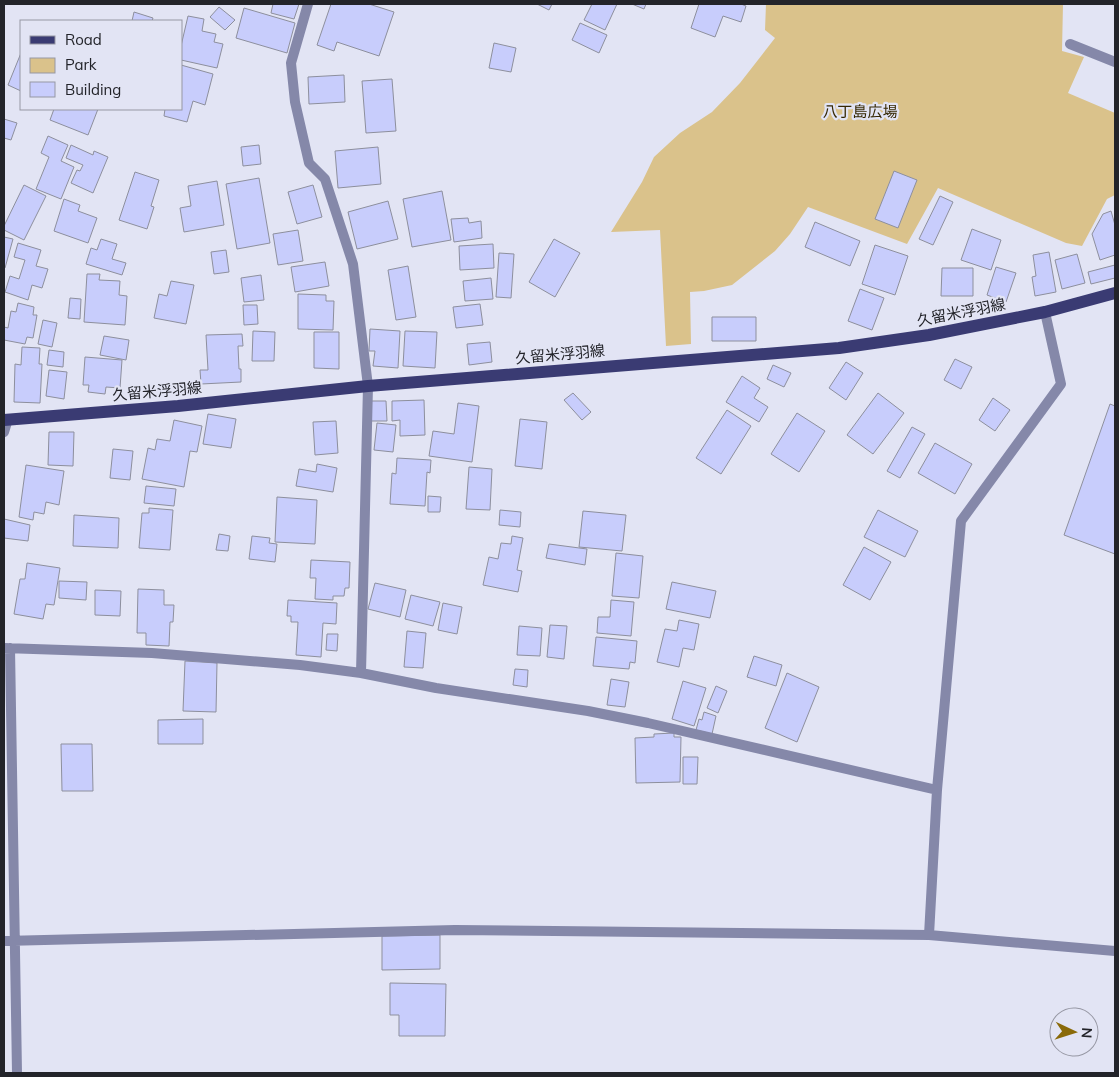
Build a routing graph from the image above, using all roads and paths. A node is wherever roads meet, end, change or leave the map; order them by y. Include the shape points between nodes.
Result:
1 (308, 4) edge
2 (1070, 44) dead end
3 (1115, 62) edge
4 (1115, 293) edge
5 (1045, 312) junction
6 (368, 386) junction
7 (6, 420) edge
8 (4, 432) edge
9 (7, 648) edge
10 (361, 672) junction
11 (937, 790) junction
12 (929, 935) junction
13 (4, 941) edge
14 (16, 941) junction
15 (1115, 950) edge
16 (17, 1073) edge

1 - 6 street via 292,63 295,102 309,163 325,179 353,264
2 - 3 street
4 - 5 main road, 久留米浮羽線
5 - 6 main road, 久留米浮羽線 via 929,335 839,348
5 - 11 street via 1061,384 961,521
6 - 7 main road, 久留米浮羽線
6 - 10 street
7 - 8 street
9 - 10 street via 152,653
9 - 14 street
10 - 11 street via 436,688 648,723
11 - 12 street
12 - 14 street via 456,930
12 - 15 street
13 - 14 street
14 - 16 street

